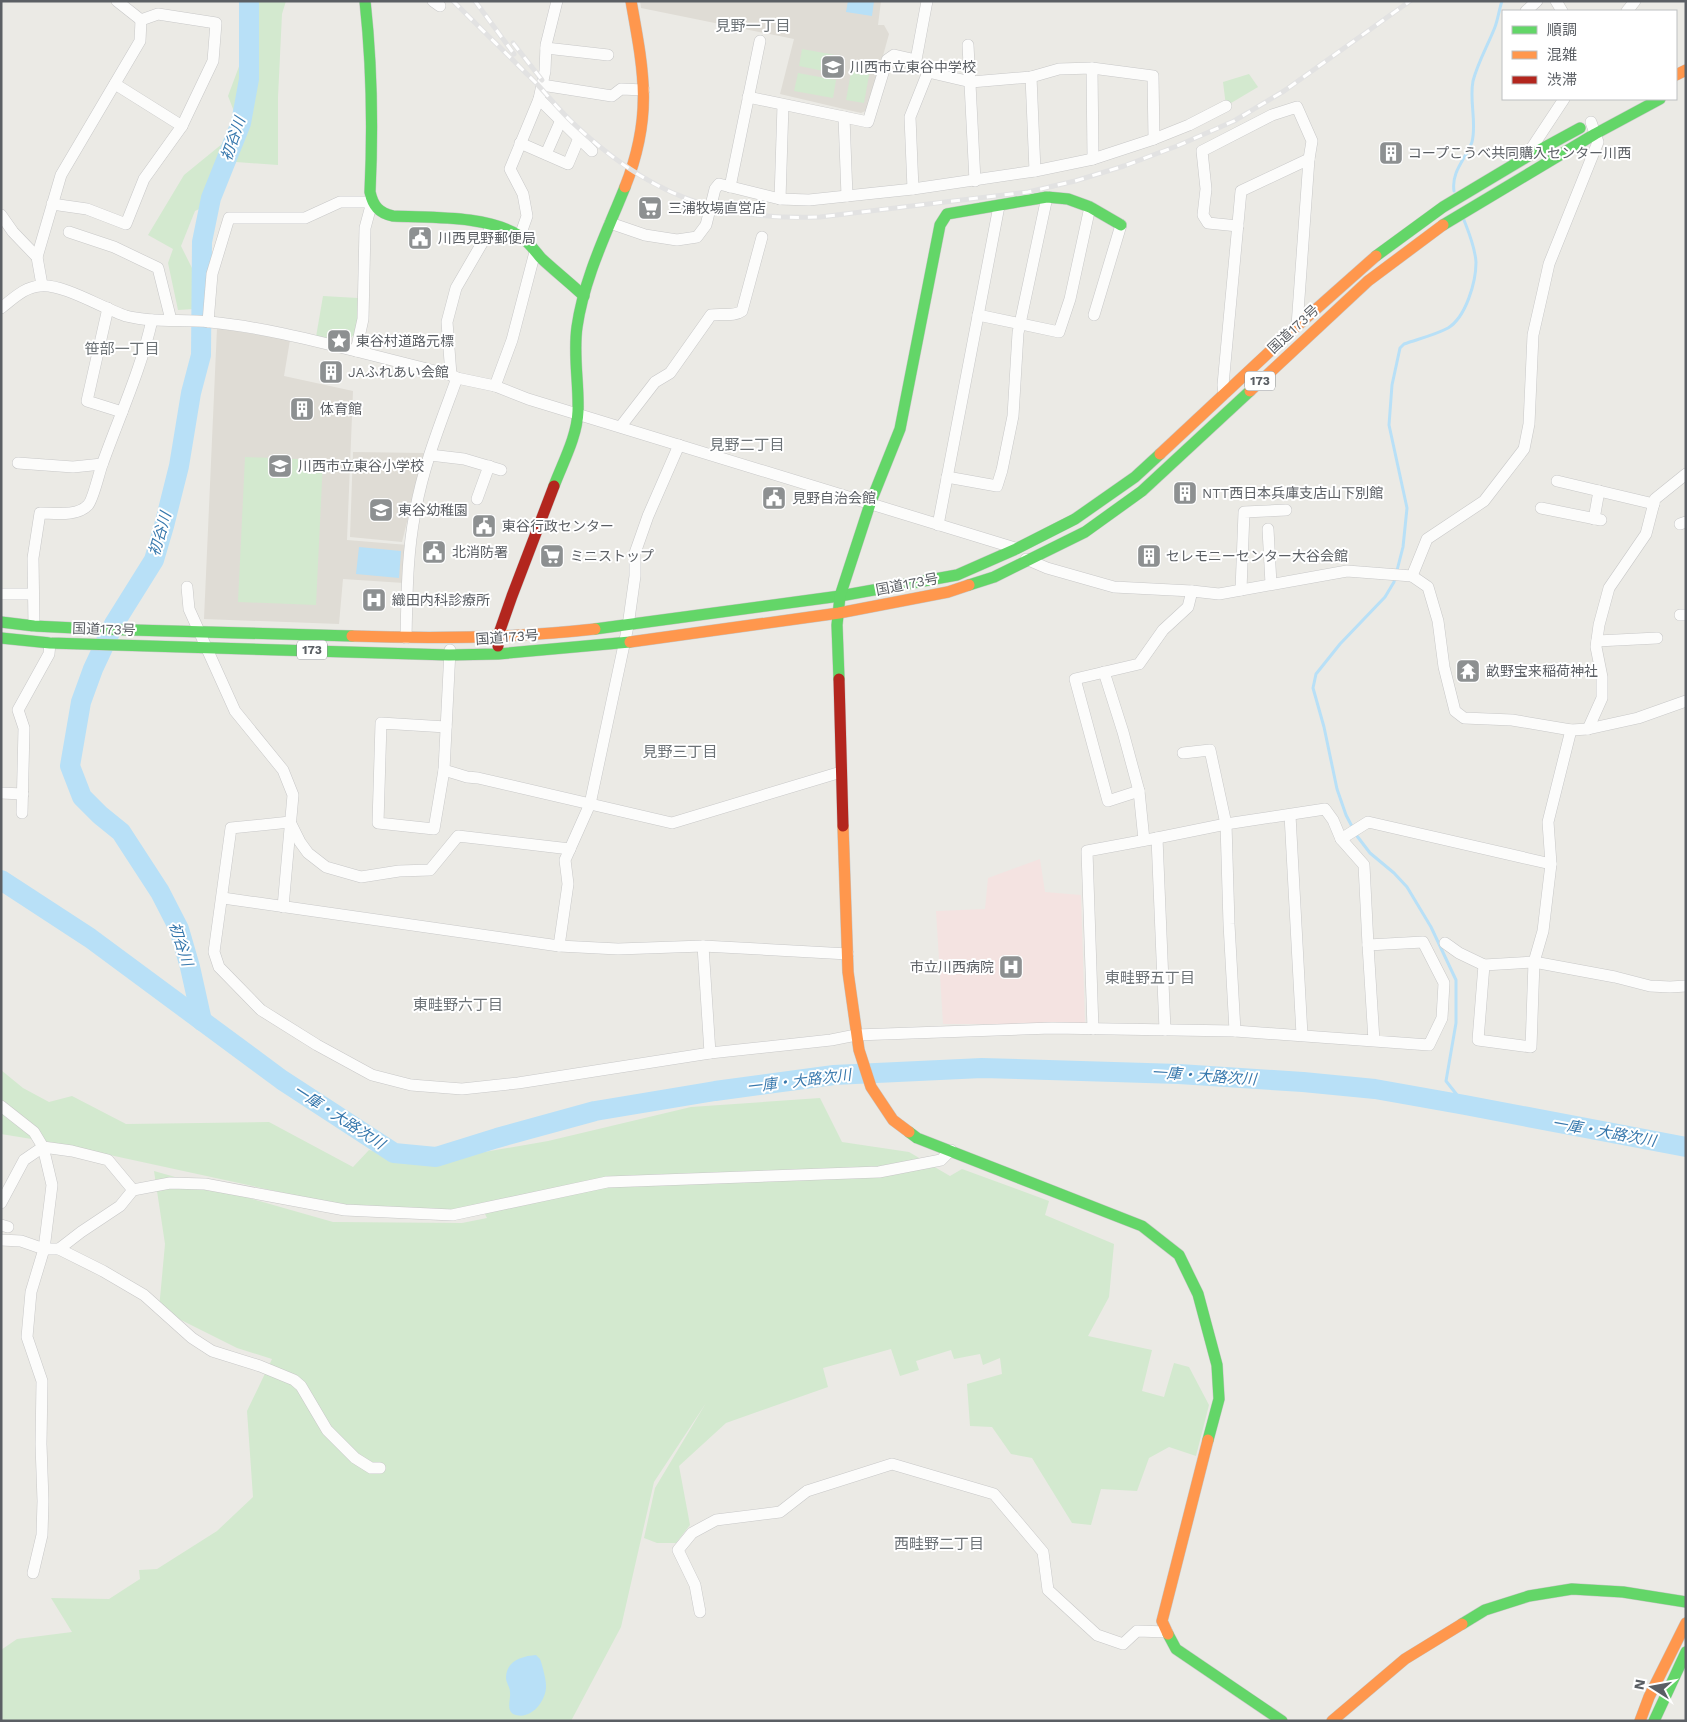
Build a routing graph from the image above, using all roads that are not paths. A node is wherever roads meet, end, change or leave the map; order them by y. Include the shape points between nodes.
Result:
1 (116, 1) edge
2 (365, 1) edge
3 (631, 1) edge
4 (927, 1) edge
5 (1536, 1) edge
6 (554, 2) edge
7 (1527, 10) edge
8 (141, 20) junction
9 (760, 41) dead end
10 (968, 45) dead end
11 (546, 48) junction
12 (608, 55) dead end
13 (1092, 68) junction
14 (1031, 77) junction
15 (971, 82) junction
16 (115, 84) junction
17 (542, 85) junction
18 (644, 90) junction
19 (748, 97) junction
20 (539, 98) junction
21 (1563, 100) edge
22 (1658, 100) edge
23 (783, 104) junction
24 (1226, 106) dead end
25 (844, 117) junction
26 (1596, 119) joint
27 (561, 120) junction
28 (182, 126) junction
29 (1596, 134) junction
30 (579, 138) junction
31 (1154, 139) junction
32 (520, 144) junction
33 (592, 151) dead end
34 (546, 154) junction
35 (1525, 158) junction
36 (1093, 159) junction
37 (1310, 159) junction
38 (1035, 171) junction
39 (975, 180) junction
40 (730, 187) junction
41 (913, 189) junction
42 (847, 196) junction
43 (1047, 197) junction
44 (780, 199) junction
45 (372, 202) junction
46 (52, 204) junction
47 (999, 206) junction
48 (1090, 207) junction
49 (1, 215) edge
50 (610, 223) junction
51 (1121, 224) joint
52 (492, 226) junction
53 (1238, 226) junction
54 (68, 232) dead end
55 (520, 236) junction
56 (762, 238) dead end
57 (535, 252) junction
58 (37, 257) junction
59 (42, 285) junction
60 (584, 296) junction
61 (1, 308) edge
62 (108, 308) junction
63 (978, 315) junction
64 (1094, 315) dead end
65 (152, 320) junction
66 (171, 320) junction
67 (208, 322) junction
68 (1021, 325) junction
69 (1297, 326) junction
70 (356, 351) junction
71 (454, 377) junction
72 (496, 386) junction
73 (1224, 394) junction
74 (122, 412) junction
75 (578, 413) junction
76 (621, 426) junction
77 (679, 445) junction
78 (430, 455) junction
79 (18, 463) dead end
80 (102, 464) junction
81 (488, 466) junction
82 (501, 470) dead end
83 (1686, 474) edge
84 (947, 477) junction
85 (1557, 481) dead end
86 (1599, 491) junction
87 (477, 499) dead end
88 (870, 504) junction
89 (1654, 504) junction
90 (1541, 508) dead end
91 (1286, 510) dead end
92 (938, 525) junction
93 (1268, 529) dead end
94 (1016, 549) junction
95 (1028, 561) junction
96 (1412, 576) junction
97 (1271, 584) junction
98 (186, 587) dead end
99 (1241, 590) junction
100 (1192, 591) junction
101 (1, 594) edge
102 (33, 594) junction
103 (840, 596) junction
104 (839, 613) junction
105 (1, 622) edge
106 (34, 626) junction
107 (628, 626) junction
108 (200, 632) junction
109 (498, 636) junction
110 (450, 637) junction
111 (1, 638) edge
112 (406, 638) junction
113 (1658, 638) dead end
114 (1597, 641) junction
115 (50, 643) junction
116 (625, 643) junction
117 (206, 646) junction
118 (498, 654) junction
119 (450, 655) junction
120 (1104, 672) junction
121 (1686, 700) edge
122 (446, 726) junction
123 (1588, 729) junction
124 (1571, 730) junction
125 (1183, 753) dead end
126 (444, 770) junction
127 (841, 772) junction
128 (1139, 791) junction
129 (1, 793) edge
130 (23, 794) junction
131 (590, 804) junction
132 (22, 813) dead end
133 (1290, 815) junction
134 (290, 822) junction
135 (1226, 824) junction
136 (1157, 838) junction
137 (1341, 839) junction
138 (1144, 840) junction
139 (570, 849) junction
140 (1551, 864) junction
141 (223, 898) junction
142 (283, 906) junction
143 (1445, 943) dead end
144 (1368, 945) junction
145 (560, 946) junction
146 (703, 946) junction
147 (848, 954) junction
148 (1534, 962) junction
149 (1484, 965) junction
150 (1686, 986) edge
151 (1093, 1029) junction
152 (1165, 1030) junction
153 (1235, 1031) junction
154 (856, 1035) junction
155 (1302, 1035) junction
156 (1374, 1041) junction
157 (710, 1053) junction
158 (1, 1106) edge
159 (44, 1147) junction
160 (951, 1150) junction
161 (133, 1190) junction
162 (1, 1203) edge
163 (1, 1240) edge
164 (44, 1249) junction
165 (60, 1249) junction
166 (380, 1468) dead end
167 (33, 1573) dead end
168 (1686, 1602) edge
169 (700, 1612) dead end
170 (1686, 1623) edge
171 (1168, 1632) junction
172 (1686, 1652) edge
173 (1282, 1721) edge
174 (1332, 1721) edge
175 (1640, 1721) edge
176 (1654, 1721) edge

1 - 8 street
2 - 45 main road via 371,76
3 - 18 main road
4 - 25 street via 916,60 894,55 887,60 868,122
5 - 7 street
6 - 11 street
8 - 16 street via 140,41
8 - 28 street via 158,14 216,23 213,61
9 - 19 street
10 - 15 street
11 - 12 street
11 - 17 street
13 - 14 street via 1059,69
13 - 31 street via 1152,76
13 - 36 street
14 - 15 street
14 - 38 street
15 - 39 street
15 - 41 street via 928,72 910,118
16 - 28 street
16 - 46 street via 61,175
17 - 18 street via 612,96 622,89
17 - 20 street
18 - 50 main road via 637,156
19 - 23 street
19 - 40 street
20 - 27 street
20 - 32 street
21 - 35 street
22 - 29 main road, 国道173号 / 173
23 - 25 street
23 - 44 street
24 - 31 street
25 - 42 street
26 - 29 street
26 - 35 main road, 国道173号 / 173
27 - 30 street
27 - 34 street
28 - 46 street via 144,179 126,224 87,209
29 - 95 main road, 国道173号 / 173 via 1449,220 1368,280 1142,491 1085,532
29 - 96 street via 1598,142 1549,264 1542,291 1533,336 1529,424 1524,450 1484,501 1427,540
30 - 33 street
30 - 34 street via 568,164
31 - 36 street
32 - 34 street
32 - 55 street via 510,169 522,194 527,216
35 - 69 main road, 国道173号 / 173 via 1442,207 1383,250
36 - 38 street
37 - 53 street via 1241,191
37 - 53 street via 1312,141 1297,107 1272,115 1202,151 1206,189 1203,215 1208,223
37 - 69 street
38 - 39 street
39 - 41 street
40 - 44 street
40 - 50 street via 719,184 715,189 706,225 697,237 669,239
41 - 42 street
42 - 44 street
43 - 47 main road
43 - 48 main road
43 - 68 street
45 - 52 main road via 386,215
45 - 67 street via 340,202 305,218 229,218 212,274
45 - 70 street via 365,228 364,319
46 - 58 street
47 - 63 street
47 - 88 main road via 947,214 940,224 900,429
48 - 51 main road
48 - 68 street via 1059,332
49 - 58 street
50 - 60 main road
51 - 64 street
52 - 55 main road
52 - 71 street via 456,288 447,322
53 - 73 street
54 - 66 street via 114,247 158,268
55 - 57 main road
56 - 76 street via 742,311 737,315 711,315 670,372 654,382
57 - 60 main road
57 - 72 street via 512,340
58 - 59 street
59 - 61 street via 26,289
59 - 62 street
60 - 75 main road via 575,340
62 - 65 street via 126,316
62 - 74 street via 87,401
63 - 68 street
63 - 84 street
65 - 66 street
65 - 74 street via 146,347
66 - 67 street
67 - 70 street via 278,332
68 - 84 street via 1013,416 997,486
69 - 73 main road, 国道173号 / 173
70 - 71 street
71 - 72 street
71 - 78 street
72 - 75 street
73 - 94 main road, 国道173号 / 173 via 1135,478 1075,519
74 - 80 street
75 - 76 street
75 - 109 main road via 568,452
76 - 77 street
77 - 88 street
77 - 107 street via 635,554
78 - 81 street
78 - 112 street via 415,512 407,575
79 - 80 street via 74,467
80 - 102 street via 89,504 70,513 40,513 33,558
81 - 82 street
81 - 87 street
83 - 89 street via 1655,499
84 - 92 street
85 - 86 street
86 - 89 street
86 - 90 street via 1598,519
88 - 92 street
88 - 103 main road
89 - 114 street via 1646,534 1609,588
91 - 99 street via 1244,512
92 - 94 street
93 - 97 street
94 - 95 street
94 - 103 main road, 国道173号 / 173 via 957,575
95 - 100 street via 1114,587
95 - 104 main road, 国道173号 / 173 via 994,577 948,592
96 - 97 street via 1347,571
96 - 124 street via 1428,587 1438,621 1444,667 1455,711 1464,718 1512,720
97 - 99 street
98 - 108 street via 189,609
99 - 100 street via 1220,594
100 - 120 street via 1188,607 1163,630 1139,664
101 - 102 street
102 - 106 street
103 - 104 main road
103 - 107 main road, 国道173号 / 173
104 - 116 main road, 国道173号 / 173
104 - 127 main road
105 - 106 main road, 国道173号 / 173
106 - 108 main road, 国道173号 / 173
107 - 109 main road, 国道173号 / 173
107 - 116 street
108 - 112 main road, 国道173号 / 173
108 - 117 street
109 - 110 main road, 国道173号 / 173
109 - 118 main road
110 - 112 main road, 国道173号 / 173
110 - 119 street
111 - 115 main road, 国道173号 / 173
113 - 114 street
114 - 123 street via 1602,698
115 - 117 main road, 国道173号 / 173
115 - 130 street via 49,654 18,710 24,728
116 - 118 main road, 国道173号 / 173
116 - 131 street
117 - 119 main road, 国道173号 / 173
117 - 134 street via 235,711 283,770 292,795
118 - 119 main road, 国道173号 / 173
119 - 122 street
120 - 128 street
120 - 128 street via 1075,680 1108,801
121 - 123 street via 1638,718
122 - 126 street
122 - 126 street via 381,724 378,823 434,829
123 - 124 street
124 - 140 street via 1548,822
125 - 135 street via 1210,750
126 - 131 street
127 - 131 street via 672,823
127 - 147 main road
128 - 138 street
129 - 130 street
130 - 132 street
131 - 139 street
133 - 135 street
133 - 137 street via 1325,809
133 - 155 street
134 - 139 street via 308,853 326,867 361,877 430,870 458,836
134 - 141 street via 231,828
134 - 142 street
135 - 136 street
135 - 153 street
136 - 138 street
136 - 152 street
137 - 140 street via 1368,822
137 - 144 street via 1364,865
138 - 151 street via 1087,852
139 - 145 street via 565,860 568,884
140 - 148 street via 1543,931
141 - 142 street
141 - 157 street via 214,952 219,967 261,1010 372,1075 411,1086 462,1089
142 - 145 street
143 - 149 street
144 - 156 street
144 - 156 street via 1423,942 1444,983 1442,1018 1429,1045
145 - 146 street via 618,949
146 - 147 street
146 - 157 street
147 - 154 main road
148 - 149 street
148 - 149 street via 1531,1047 1478,1040
148 - 150 street via 1650,986
151 - 152 street
151 - 154 street
152 - 153 street
153 - 155 street
154 - 157 street
154 - 160 main road via 871,1087 893,1120 917,1138
155 - 156 street
158 - 159 street via 34,1132
159 - 161 street via 108,1160
159 - 162 street via 24,1160
159 - 164 street via 52,1185
160 - 161 street via 941,1160 879,1172 607,1182 452,1215 345,1210 205,1184 170,1183
160 - 171 main road via 1142,1226 1179,1255 1198,1294 1217,1365 1219,1399 1162,1621
161 - 165 street via 120,1206
163 - 164 street via 20,1241
164 - 165 street
164 - 167 street via 31,1292 27,1337 42,1381 42,1535
165 - 166 street via 144,1295 192,1338 212,1351 294,1380 301,1386 327,1430 349,1453 371,1468
168 - 174 main road via 1623,1592 1572,1589 1529,1596 1485,1610 1405,1659
169 - 171 street via 695,1585 678,1550 692,1533 716,1520 780,1512 807,1491 892,1464 994,1494 1043,1552 1048,1590 1097,1635 1123,1644 1137,1631
170 - 175 main road
171 - 173 main road via 1176,1649
172 - 176 main road

